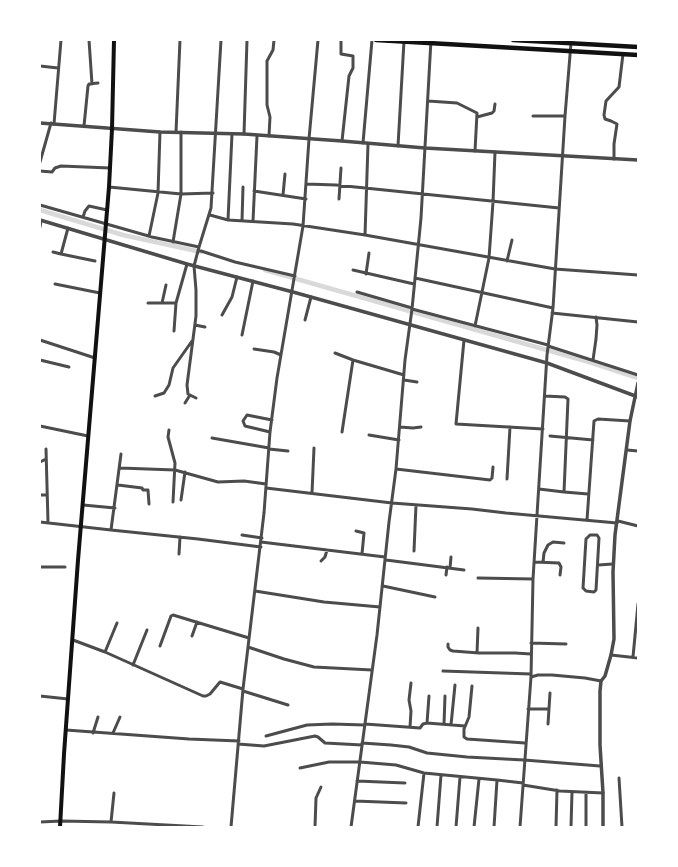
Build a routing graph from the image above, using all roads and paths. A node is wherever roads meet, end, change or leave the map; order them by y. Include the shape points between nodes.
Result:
1 (61, 40) edge
2 (89, 40) edge
3 (114, 40) edge
4 (180, 40) edge
5 (221, 40) edge
6 (247, 40) edge
7 (274, 40) edge
8 (318, 40) edge
9 (341, 40) edge
10 (372, 40) edge
11 (376, 40) edge
12 (513, 40) edge
13 (404, 42) junction
14 (431, 42) edge
15 (571, 43) junction
16 (638, 47) edge
17 (571, 51) junction
18 (623, 54) junction
19 (638, 55) edge
20 (40, 66) edge
21 (58, 68) junction
22 (92, 84) junction
23 (98, 84) dead end
24 (428, 101) junction
25 (495, 104) dead end
26 (533, 116) dead end
27 (565, 116) junction
28 (477, 117) junction
29 (40, 122) edge
30 (52, 123) junction
31 (84, 126) junction
32 (112, 129) junction
33 (160, 132) junction
34 (176, 132) junction
35 (181, 132) junction
36 (216, 133) junction
37 (232, 134) junction
38 (244, 134) junction
39 (257, 136) junction
40 (269, 136) junction
41 (309, 139) junction
42 (342, 141) junction
43 (363, 143) junction
44 (368, 144) junction
45 (398, 146) junction
46 (425, 148) junction
47 (475, 150) junction
48 (495, 152) junction
49 (563, 156) junction
50 (614, 159) junction
51 (638, 160) edge
52 (40, 162) edge
53 (110, 168) junction
54 (341, 168) dead end
55 (40, 171) edge
56 (285, 174) dead end
57 (306, 184) junction
58 (339, 186) junction
59 (109, 187) junction
60 (243, 187) dead end
61 (366, 189) junction
62 (254, 191) junction
63 (158, 193) junction
64 (213, 193) junction
65 (181, 194) junction
66 (422, 194) junction
67 (283, 195) junction
68 (306, 199) junction
69 (339, 199) dead end
70 (493, 202) junction
71 (40, 205) edge
72 (560, 208) junction
73 (107, 210) junction
74 (210, 215) junction
75 (83, 217) junction
76 (40, 220) edge
77 (228, 220) junction
78 (242, 221) junction
79 (253, 221) junction
80 (303, 226) junction
81 (40, 227) edge
82 (68, 228) junction
83 (106, 228) junction
84 (365, 235) junction
85 (149, 236) junction
86 (105, 239) junction
87 (512, 240) dead end
88 (173, 242) junction
89 (418, 246) junction
90 (198, 249) junction
91 (53, 252) dead end
92 (369, 253) dead end
93 (61, 254) junction
94 (489, 258) junction
95 (508, 261) junction
96 (95, 262) dead end
97 (187, 264) junction
98 (194, 266) junction
99 (555, 269) junction
100 (353, 270) dead end
101 (366, 274) junction
102 (638, 275) edge
103 (295, 276) junction
104 (237, 277) junction
105 (415, 278) junction
106 (253, 281) junction
107 (55, 284) dead end
108 (166, 284) dead end
109 (414, 284) junction
110 (293, 292) junction
111 (357, 292) dead end
112 (100, 293) junction
113 (482, 293) junction
114 (311, 297) junction
115 (148, 303) dead end
116 (162, 303) junction
117 (176, 303) junction
118 (553, 308) junction
119 (412, 310) junction
120 (552, 313) junction
121 (222, 315) dead end
122 (596, 317) junction
123 (305, 320) dead end
124 (638, 322) edge
125 (195, 325) junction
126 (409, 325) junction
127 (475, 326) junction
128 (205, 327) dead end
129 (174, 331) dead end
130 (242, 335) dead end
131 (40, 340) edge
132 (464, 340) junction
133 (192, 341) junction
134 (548, 346) junction
135 (254, 349) dead end
136 (335, 353) dead end
137 (281, 355) junction
138 (95, 358) junction
139 (40, 360) edge
140 (353, 360) junction
141 (592, 360) junction
142 (547, 363) junction
143 (69, 367) dead end
144 (638, 374) edge
145 (404, 375) junction
146 (404, 380) junction
147 (417, 382) dead end
148 (638, 383) edge
149 (190, 395) junction
150 (155, 396) dead end
151 (545, 396) junction
152 (637, 397) edge
153 (196, 398) dead end
154 (185, 403) dead end
155 (272, 420) junction
156 (630, 421) junction
157 (40, 426) edge
158 (400, 427) junction
159 (420, 427) dead end
160 (510, 427) junction
161 (543, 429) junction
162 (169, 430) dead end
163 (270, 432) junction
164 (342, 432) dead end
165 (369, 435) dead end
166 (88, 436) junction
167 (550, 436) dead end
168 (212, 438) dead end
169 (566, 438) junction
170 (399, 440) junction
171 (593, 440) junction
172 (269, 448) junction
173 (314, 448) dead end
174 (46, 449) dead end
175 (627, 450) junction
176 (288, 451) dead end
177 (638, 451) edge
178 (121, 454) dead end
179 (46, 459) junction
180 (40, 462) edge
181 (492, 467) dead end
182 (120, 468) junction
183 (396, 469) junction
184 (175, 470) junction
185 (185, 472) junction
186 (507, 480) dead end
187 (118, 485) junction
188 (266, 486) junction
189 (539, 489) junction
190 (564, 492) junction
191 (312, 493) junction
192 (588, 494) junction
193 (40, 495) edge
194 (47, 495) junction
195 (181, 500) dead end
196 (173, 502) dead end
197 (392, 503) junction
198 (149, 504) dead end
199 (83, 505) junction
200 (416, 505) junction
201 (115, 508) junction
202 (537, 516) junction
203 (587, 520) junction
204 (40, 522) edge
205 (48, 522) junction
206 (617, 522) junction
207 (81, 526) junction
208 (638, 526) edge
209 (111, 530) junction
210 (356, 531) dead end
211 (242, 535) dead end
212 (180, 537) junction
213 (262, 538) junction
214 (261, 542) junction
215 (564, 543) dead end
216 (261, 547) junction
217 (327, 550) junction
218 (414, 551) dead end
219 (179, 554) dead end
220 (362, 554) junction
221 (451, 556) dead end
222 (386, 558) junction
223 (321, 561) dead end
224 (535, 562) junction
225 (544, 562) junction
226 (613, 564) junction
227 (598, 565) junction
228 (40, 567) edge
229 (65, 567) dead end
230 (448, 568) junction
231 (464, 570) dead end
232 (446, 575) dead end
233 (560, 575) dead end
234 (478, 578) dead end
235 (533, 579) junction
236 (383, 586) junction
237 (255, 591) junction
238 (435, 597) dead end
239 (638, 604) edge
240 (380, 607) junction
241 (197, 622) junction
242 (117, 623) dead end
243 (478, 628) dead end
244 (147, 630) dead end
245 (192, 636) dead end
246 (637, 637) edge
247 (249, 638) junction
248 (73, 640) junction
249 (531, 643) junction
250 (448, 644) dead end
251 (566, 644) dead end
252 (160, 646) dead end
253 (248, 647) junction
254 (105, 652) junction
255 (477, 653) junction
256 (531, 654) junction
257 (611, 654) junction
258 (634, 657) junction
259 (638, 658) edge
260 (133, 665) junction
261 (372, 670) junction
262 (443, 671) dead end
263 (531, 676) junction
264 (601, 681) junction
265 (411, 683) dead end
266 (456, 685) dead end
267 (472, 686) dead end
268 (243, 690) junction
269 (550, 693) dead end
270 (40, 696) edge
271 (429, 696) dead end
272 (445, 696) dead end
273 (68, 699) junction
274 (288, 705) dead end
275 (528, 709) junction
276 (549, 709) junction
277 (98, 717) dead end
278 (120, 717) dead end
279 (427, 723) junction
280 (444, 724) junction
281 (548, 724) dead end
282 (365, 725) junction
283 (451, 725) junction
284 (465, 726) junction
285 (410, 727) junction
286 (66, 730) junction
287 (93, 733) junction
288 (113, 733) junction
289 (266, 736) dead end
290 (238, 743) junction
291 (525, 743) junction
292 (362, 744) junction
293 (524, 760) junction
294 (360, 762) junction
295 (600, 766) junction
296 (300, 768) dead end
297 (424, 773) junction
298 (441, 775) junction
299 (460, 777) junction
300 (619, 778) dead end
301 (479, 779) junction
302 (357, 780) junction
303 (498, 780) junction
304 (405, 783) dead end
305 (523, 784) junction
306 (321, 787) dead end
307 (557, 790) junction
308 (572, 792) junction
309 (586, 792) junction
310 (114, 793) dead end
311 (603, 793) junction
312 (355, 800) junction
313 (406, 803) dead end
314 (61, 820) junction
315 (40, 822) edge
316 (111, 822) junction
317 (60, 827) edge
318 (203, 827) edge
319 (231, 827) edge
320 (315, 827) edge
321 (351, 827) edge
322 (418, 827) edge
323 (437, 827) edge
324 (456, 827) edge
325 (474, 827) edge
326 (494, 827) edge
327 (520, 827) edge
328 (556, 827) edge
329 (571, 827) edge
330 (586, 827) edge
331 (602, 827) edge
332 (622, 827) edge

1 - 21 street
2 - 22 street
3 - 32 main road
4 - 34 street
5 - 36 street
6 - 38 street
7 - 40 street via 273,50 267,61
8 - 41 street
9 - 42 street via 340,54 353,56
10 - 43 street
11 - 13 main road
12 - 15 main road
13 - 14 main road
13 - 45 street
14 - 17 main road
14 - 24 street
15 - 16 main road
15 - 17 street
17 - 18 main road
17 - 27 street
18 - 19 main road
18 - 50 street via 619,87 606,102 604,115 605,119 617,124
20 - 21 street
21 - 30 street
22 - 23 street
22 - 31 street via 89,84 88,89
24 - 28 street via 457,103 476,112
24 - 46 street
25 - 28 street via 492,113
26 - 27 street
27 - 49 street
28 - 47 street
29 - 30 street
30 - 31 street
30 - 52 street
31 - 32 street
32 - 33 street
32 - 53 main road
33 - 34 street
33 - 63 street
34 - 35 street
35 - 36 street
35 - 65 street
36 - 37 street
36 - 64 street
37 - 38 street
37 - 77 street
38 - 39 street
39 - 40 street
39 - 62 street
40 - 41 street
41 - 42 street
41 - 57 street
42 - 43 street
43 - 44 street
44 - 45 street
44 - 61 street
45 - 46 street
46 - 47 street
46 - 66 street
47 - 48 street
48 - 49 street
48 - 70 street
49 - 50 street
49 - 72 street
50 - 51 street
53 - 55 street via 61,166 49,173
53 - 59 main road
54 - 58 street
56 - 67 street
57 - 58 street
57 - 68 street
58 - 61 street
58 - 69 street
59 - 63 street
59 - 73 main road
60 - 78 street
61 - 66 street
61 - 84 street
62 - 67 street
62 - 79 street
63 - 65 street
63 - 85 street
64 - 65 street
64 - 74 street
65 - 88 street
66 - 70 street
66 - 89 street
67 - 68 street
68 - 80 street
70 - 72 street
70 - 94 street
71 - 75 street
72 - 99 street
73 - 75 street via 89,206
73 - 83 main road
74 - 77 street
74 - 90 street
75 - 83 street
76 - 81 street
76 - 82 street
77 - 78 street
78 - 79 street
79 - 80 street
80 - 84 street
80 - 103 street
82 - 86 street
82 - 93 street
83 - 85 street
83 - 86 main road
84 - 89 street
85 - 88 street
86 - 97 street
86 - 112 main road
87 - 95 street
88 - 90 street
89 - 94 street
89 - 105 street
90 - 98 street
90 - 103 street via 269,271
91 - 93 street
92 - 101 street
93 - 96 street
94 - 95 street
94 - 113 street
95 - 99 street
97 - 98 street
97 - 117 street
98 - 104 street
98 - 125 street via 197,307
99 - 102 street
99 - 118 street
100 - 101 street
101 - 109 street
103 - 110 street
104 - 106 street
104 - 121 street via 232,297
105 - 109 street
105 - 113 street
106 - 110 street
106 - 130 street
107 - 112 street
108 - 116 street
109 - 119 street
110 - 114 street
110 - 137 street
111 - 119 street
112 - 138 main road
113 - 118 street
113 - 127 street
114 - 123 street
114 - 126 street
115 - 116 street
116 - 117 street
117 - 129 street
118 - 120 street
119 - 126 street
119 - 127 street
120 - 122 street
120 - 134 street
122 - 124 street
122 - 141 street via 596,339
125 - 128 street
125 - 133 street
126 - 132 street
126 - 145 street
127 - 134 street
131 - 138 street
132 - 142 street
132 - 160 street via 456,424
133 - 149 street via 187,385
133 - 150 street via 173,368 164,393
134 - 141 street
134 - 142 street
135 - 137 street
136 - 140 street
137 - 155 street
138 - 166 main road
139 - 143 street
140 - 145 street
140 - 164 street
141 - 144 street
142 - 151 street
142 - 152 street
145 - 146 street
146 - 147 street
146 - 158 street
148 - 152 street
149 - 153 street
149 - 154 street
151 - 161 street
151 - 169 street via 568,399
152 - 156 street
155 - 163 street
155 - 163 street via 247,415 243,421 245,426
156 - 171 street via 594,421
156 - 175 street
157 - 166 street
158 - 159 street
158 - 170 street
160 - 161 street
160 - 186 street
161 - 189 street
162 - 184 street via 168,437
163 - 172 street
165 - 170 street
166 - 199 main road
167 - 169 street
168 - 172 street
169 - 171 street
169 - 190 street
170 - 183 street
171 - 192 street
172 - 176 street
172 - 188 street
173 - 191 street
174 - 179 street
175 - 177 street
175 - 206 street
178 - 182 street
179 - 180 street
179 - 194 street
181 - 183 street via 490,480
182 - 184 street
182 - 187 street
183 - 197 street
184 - 185 street
184 - 196 street
185 - 188 street via 218,482 244,481
185 - 195 street
187 - 198 street via 148,490
187 - 201 street
188 - 191 street
188 - 213 street
189 - 190 street
189 - 202 street
190 - 192 street
191 - 197 street
192 - 203 street
193 - 194 street
194 - 205 street
197 - 200 street
197 - 222 street
199 - 201 street
199 - 207 main road
200 - 202 street
200 - 218 street
201 - 209 street
202 - 203 street
202 - 224 street
203 - 206 street
204 - 205 street
205 - 207 street
206 - 208 street
206 - 226 street
207 - 209 street
207 - 248 main road
209 - 212 street
210 - 220 street via 364,533
211 - 213 street
212 - 216 street
212 - 219 street
213 - 214 street
214 - 216 street
214 - 217 street
215 - 225 street via 553,542 548,545 544,553
216 - 237 street
217 - 220 street
217 - 223 street
220 - 222 street
221 - 230 street
222 - 230 street
222 - 236 street
224 - 225 street
224 - 235 street
225 - 233 street via 561,564
226 - 227 street
226 - 257 street via 614,639
227 - 227 street via 599,536 590,536 586,538 584,590 596,591
228 - 229 street
230 - 231 street
230 - 232 street
234 - 235 street
235 - 249 street
236 - 238 street
236 - 240 street
237 - 240 street via 324,602
237 - 247 street
239 - 246 street
240 - 261 street
241 - 245 street
241 - 247 street
241 - 252 street via 172,616
242 - 254 street
243 - 255 street
244 - 260 street
246 - 258 street
247 - 253 street
248 - 254 street
248 - 273 main road
249 - 251 street
249 - 256 street
250 - 255 street via 450,650
253 - 261 street via 314,667
253 - 268 street
254 - 260 street
255 - 256 street
256 - 263 street
257 - 258 street
257 - 264 street via 605,676
258 - 259 street
260 - 268 street via 203,696 210,694 220,682
261 - 282 street
262 - 263 street
263 - 264 street via 552,675
263 - 275 street
264 - 295 street
265 - 285 street
266 - 283 street
267 - 284 street via 469,717
268 - 274 street
268 - 290 street
269 - 276 street
270 - 273 street
271 - 279 street
272 - 280 street
273 - 286 main road
275 - 276 street
275 - 291 street
276 - 281 street
277 - 287 street
278 - 288 street
279 - 280 street
279 - 285 street via 420,728
280 - 283 street
282 - 285 street
282 - 289 street via 308,725
282 - 292 street
283 - 284 street
284 - 291 street via 465,738
286 - 287 street
286 - 314 main road
287 - 288 street
288 - 290 street
290 - 292 street via 264,746 315,736 325,743
290 - 319 street
291 - 293 street
292 - 293 street via 409,747 427,753 467,757
292 - 294 street
293 - 295 street
293 - 305 street
294 - 296 street via 329,762
294 - 297 street via 396,764
294 - 302 street
295 - 311 street
297 - 298 street
297 - 322 street
298 - 299 street
298 - 323 street
299 - 301 street
299 - 324 street
300 - 332 street
301 - 303 street
301 - 325 street
302 - 304 street
302 - 312 street
303 - 305 street
303 - 326 street
305 - 307 street
305 - 327 street
306 - 320 street via 316,798
307 - 308 street
307 - 328 street
308 - 309 street
308 - 329 street
309 - 311 street
309 - 330 street
310 - 316 street
311 - 331 street
312 - 313 street
312 - 321 street
314 - 315 street
314 - 316 street
314 - 317 main road
316 - 318 street

